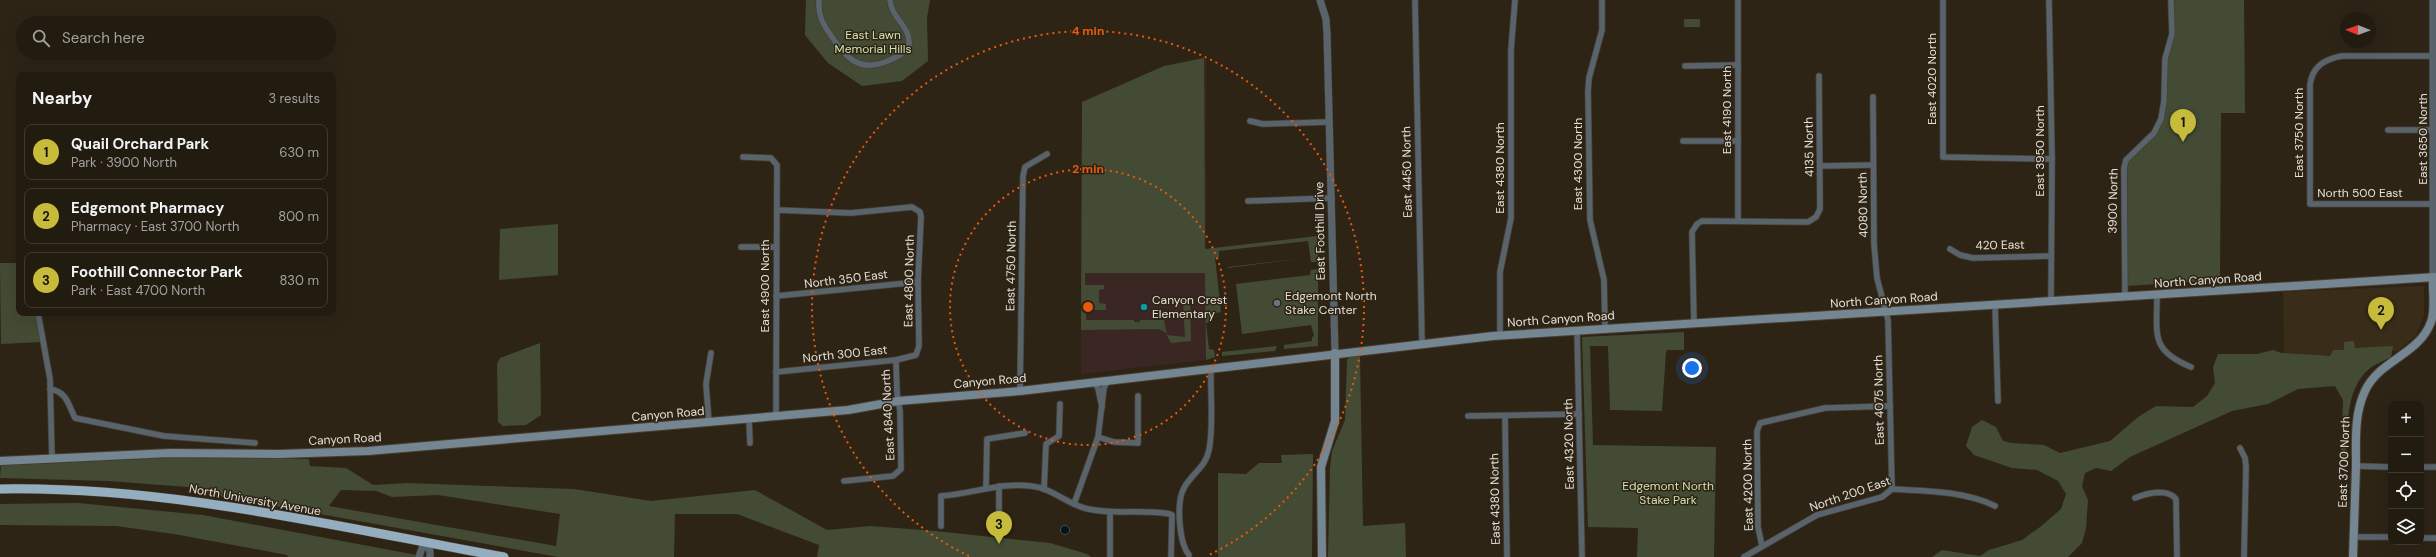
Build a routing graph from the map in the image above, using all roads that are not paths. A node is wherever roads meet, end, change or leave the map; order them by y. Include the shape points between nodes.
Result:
1 (819, 0) edge
2 (890, 0) edge
3 (1320, 0) edge
4 (1415, 0) edge
5 (1516, 0) edge
6 (1602, 0) edge
7 (1738, 0) edge
8 (1943, 0) edge
9 (2049, 0) edge
10 (2171, 0) edge
11 (2433, 0) edge
12 (2433, 56) junction
13 (1738, 65) junction
14 (1685, 66) dead end
15 (1819, 76) dead end
16 (1873, 97) dead end
17 (1250, 121) dead end
18 (1329, 122) junction
19 (2388, 130) dead end
20 (2433, 130) junction
21 (1683, 141) dead end
22 (1738, 141) junction
23 (1047, 154) dead end
24 (743, 157) dead end
25 (2052, 159) junction
26 (1873, 165) junction
27 (1820, 166) junction
28 (1332, 198) junction
29 (1248, 201) dead end
30 (2310, 204) joint
31 (2434, 204) junction
32 (777, 210) junction
33 (1738, 221) junction
34 (741, 247) dead end
35 (776, 247) junction
36 (1950, 249) dead end
37 (2052, 256) junction
38 (2434, 277) edge
39 (918, 282) junction
40 (2157, 295) junction
41 (776, 296) junction
42 (2125, 297) junction
43 (2051, 301) junction
44 (1995, 305) junction
45 (1886, 312) junction
46 (39, 316) edge
47 (1694, 324) junction
48 (1605, 329) junction
49 (1577, 330) junction
50 (1500, 336) junction
51 (1422, 343) junction
52 (711, 353) dead end
53 (1335, 353) junction
54 (916, 355) joint
55 (896, 360) junction
56 (2191, 367) dead end
57 (1211, 368) junction
58 (776, 372) junction
59 (1108, 380) junction
60 (1094, 382) junction
61 (50, 389) junction
62 (1020, 391) junction
63 (1138, 396) dead end
64 (1998, 401) dead end
65 (898, 402) junction
66 (1060, 404) dead end
67 (1890, 406) junction
68 (1102, 408) junction
69 (1579, 414) junction
70 (1468, 416) dead end
71 (1505, 416) junction
72 (776, 417) junction
73 (749, 419) junction
74 (709, 422) junction
75 (1026, 433) dead end
76 (1098, 437) junction
77 (255, 443) dead end
78 (750, 443) dead end
79 (2240, 448) dead end
80 (52, 458) junction
81 (0, 461) edge
82 (2356, 466) junction
83 (2388, 467) edge
84 (2424, 467) edge
85 (2436, 468) edge
86 (844, 481) dead end
87 (999, 486) junction
88 (986, 488) junction
89 (0, 489) edge
90 (1044, 489) junction
91 (1892, 489) junction
92 (2135, 498) dead end
93 (1074, 504) junction
94 (1995, 506) dead end
95 (1110, 512) junction
96 (941, 526) dead end
97 (999, 532) dead end
98 (2354, 537) junction
99 (2388, 537) edge
100 (2424, 538) edge
101 (2436, 538) edge
102 (424, 542) junction
103 (1762, 546) junction
104 (1189, 555) dead end
105 (419, 557) edge
106 (430, 557) edge
107 (504, 557) edge
108 (1110, 557) edge
109 (1172, 557) edge
110 (1322, 557) edge
111 (1506, 557) edge
112 (1582, 557) edge
113 (1744, 557) edge
114 (2177, 557) edge
115 (2244, 557) edge
116 (2353, 557) edge

1 - 2 street via 822,23 844,56 855,62 871,64 901,55 909,45 908,33 893,11
3 - 18 street, East Foothill Drive via 1326,26
4 - 51 street, East 4450 North
5 - 50 street, East 4380 North via 1511,50 1511,218 1500,272
6 - 48 street, East 4300 North via 1602,30 1589,78 1588,99 1590,220 1604,280
7 - 13 street, East 4190 North
8 - 25 street, East 4020 North via 1943,157
9 - 25 street, East 3950 North
10 - 42 street, 3900 North via 2172,34 2165,59 2161,120 2154,133 2126,160 2124,168
11 - 12 street, East 3650 North
12 - 20 street, East 3650 North
12 - 30 street, East 3750 North via 2342,56 2330,58 2318,65 2312,74 2310,86
13 - 14 street
13 - 22 street, East 4190 North
15 - 27 street, 4135 North
16 - 26 street, 4080 North
17 - 18 street via 1263,124
18 - 28 street, East Foothill Drive
19 - 20 street
20 - 31 street, East 3650 North
21 - 22 street
22 - 33 street, East 4190 North
23 - 62 street, East 4750 North via 1025,167 1023,176
24 - 32 street, East 4900 North via 771,158 777,164
25 - 37 street, East 3950 North
26 - 27 street
26 - 45 street, 4080 North via 1875,262
27 - 33 street, 4135 North via 1820,209 1816,217 1808,222
28 - 29 street
28 - 53 street, East Foothill Drive
30 - 31 street, North 500 East
31 - 38 street, East 3650 North
32 - 35 street, East 4900 North
32 - 39 street, East 4800 North via 851,213 916,208 921,218
33 - 47 street via 1702,221 1694,227
34 - 35 street
35 - 41 street, East 4900 North
36 - 37 street, 420 East via 1973,258
37 - 43 street, East 3950 North
38 - 40 main road, North Canyon Road
38 - 82 main road, East 3700 North via 2432,318 2426,333 2414,347 2379,371 2364,394 2358,413
39 - 41 street, North 350 East
39 - 54 street, East 4800 North via 919,346
40 - 42 main road, North Canyon Road
40 - 56 street via 2159,343 2165,353
41 - 58 street, East 4900 North
42 - 43 main road, North Canyon Road
43 - 44 main road, North Canyon Road
44 - 45 main road, North Canyon Road
44 - 64 street
45 - 47 main road, North Canyon Road
45 - 67 street, East 4075 North
46 - 61 street
47 - 48 main road, North Canyon Road
48 - 49 main road, North Canyon Road
49 - 50 main road, North Canyon Road
49 - 69 street, East 4320 North
50 - 51 main road, North Canyon Road
51 - 53 main road, North Canyon Road
52 - 74 street via 706,384
53 - 57 main road, Canyon Road
53 - 110 main road, East Foothill Drive via 1335,421 1322,468
54 - 55 street, North 300 East
55 - 58 street, North 300 East
55 - 65 street, East 4840 North
57 - 59 main road, Canyon Road
57 - 104 street via 1210,449 1204,464 1184,488 1181,496 1181,533
58 - 72 street, East 4900 North
59 - 60 main road, Canyon Road
59 - 68 street via 1104,388
60 - 62 main road, Canyon Road
60 - 68 street via 1098,388
61 - 77 street via 65,396 75,418 164,436
61 - 80 street
62 - 65 main road, Canyon Road
63 - 76 street via 1138,443 1114,442
65 - 72 main road, Canyon Road
65 - 86 street, East 4840 North via 901,469 893,476
66 - 90 street via 1059,436 1046,444
67 - 91 street, East 4075 North
67 - 103 street, East 4200 North via 1825,408 1760,423 1757,431 1758,527
68 - 76 street
69 - 71 street
69 - 112 street, East 4320 North
70 - 71 street
71 - 111 street, East 4380 North
72 - 73 main road, Canyon Road
73 - 74 main road, Canyon Road
73 - 78 street
74 - 80 main road, Canyon Road via 354,451 170,453
75 - 88 street via 987,439
76 - 93 street
79 - 115 street via 2246,458
80 - 81 main road, Canyon Road
82 - 83 street
82 - 98 main road, East 3700 North
84 - 85 street
87 - 88 street
87 - 90 street via 1031,486
87 - 97 street
88 - 96 street via 966,494 941,496
89 - 102 highway, North University Avenue via 68,490 165,497
90 - 93 street
91 - 94 street, North 200 East via 1969,496
91 - 103 street, North 200 East via 1882,497 1817,515
92 - 114 street via 2145,494 2167,493 2174,496 2177,503
93 - 95 street
95 - 108 street
95 - 109 street via 1172,515
98 - 99 street
98 - 116 main road, East 3700 North
100 - 101 street
102 - 105 street
102 - 106 street
102 - 107 highway, North University Avenue
103 - 113 street, North 200 East

